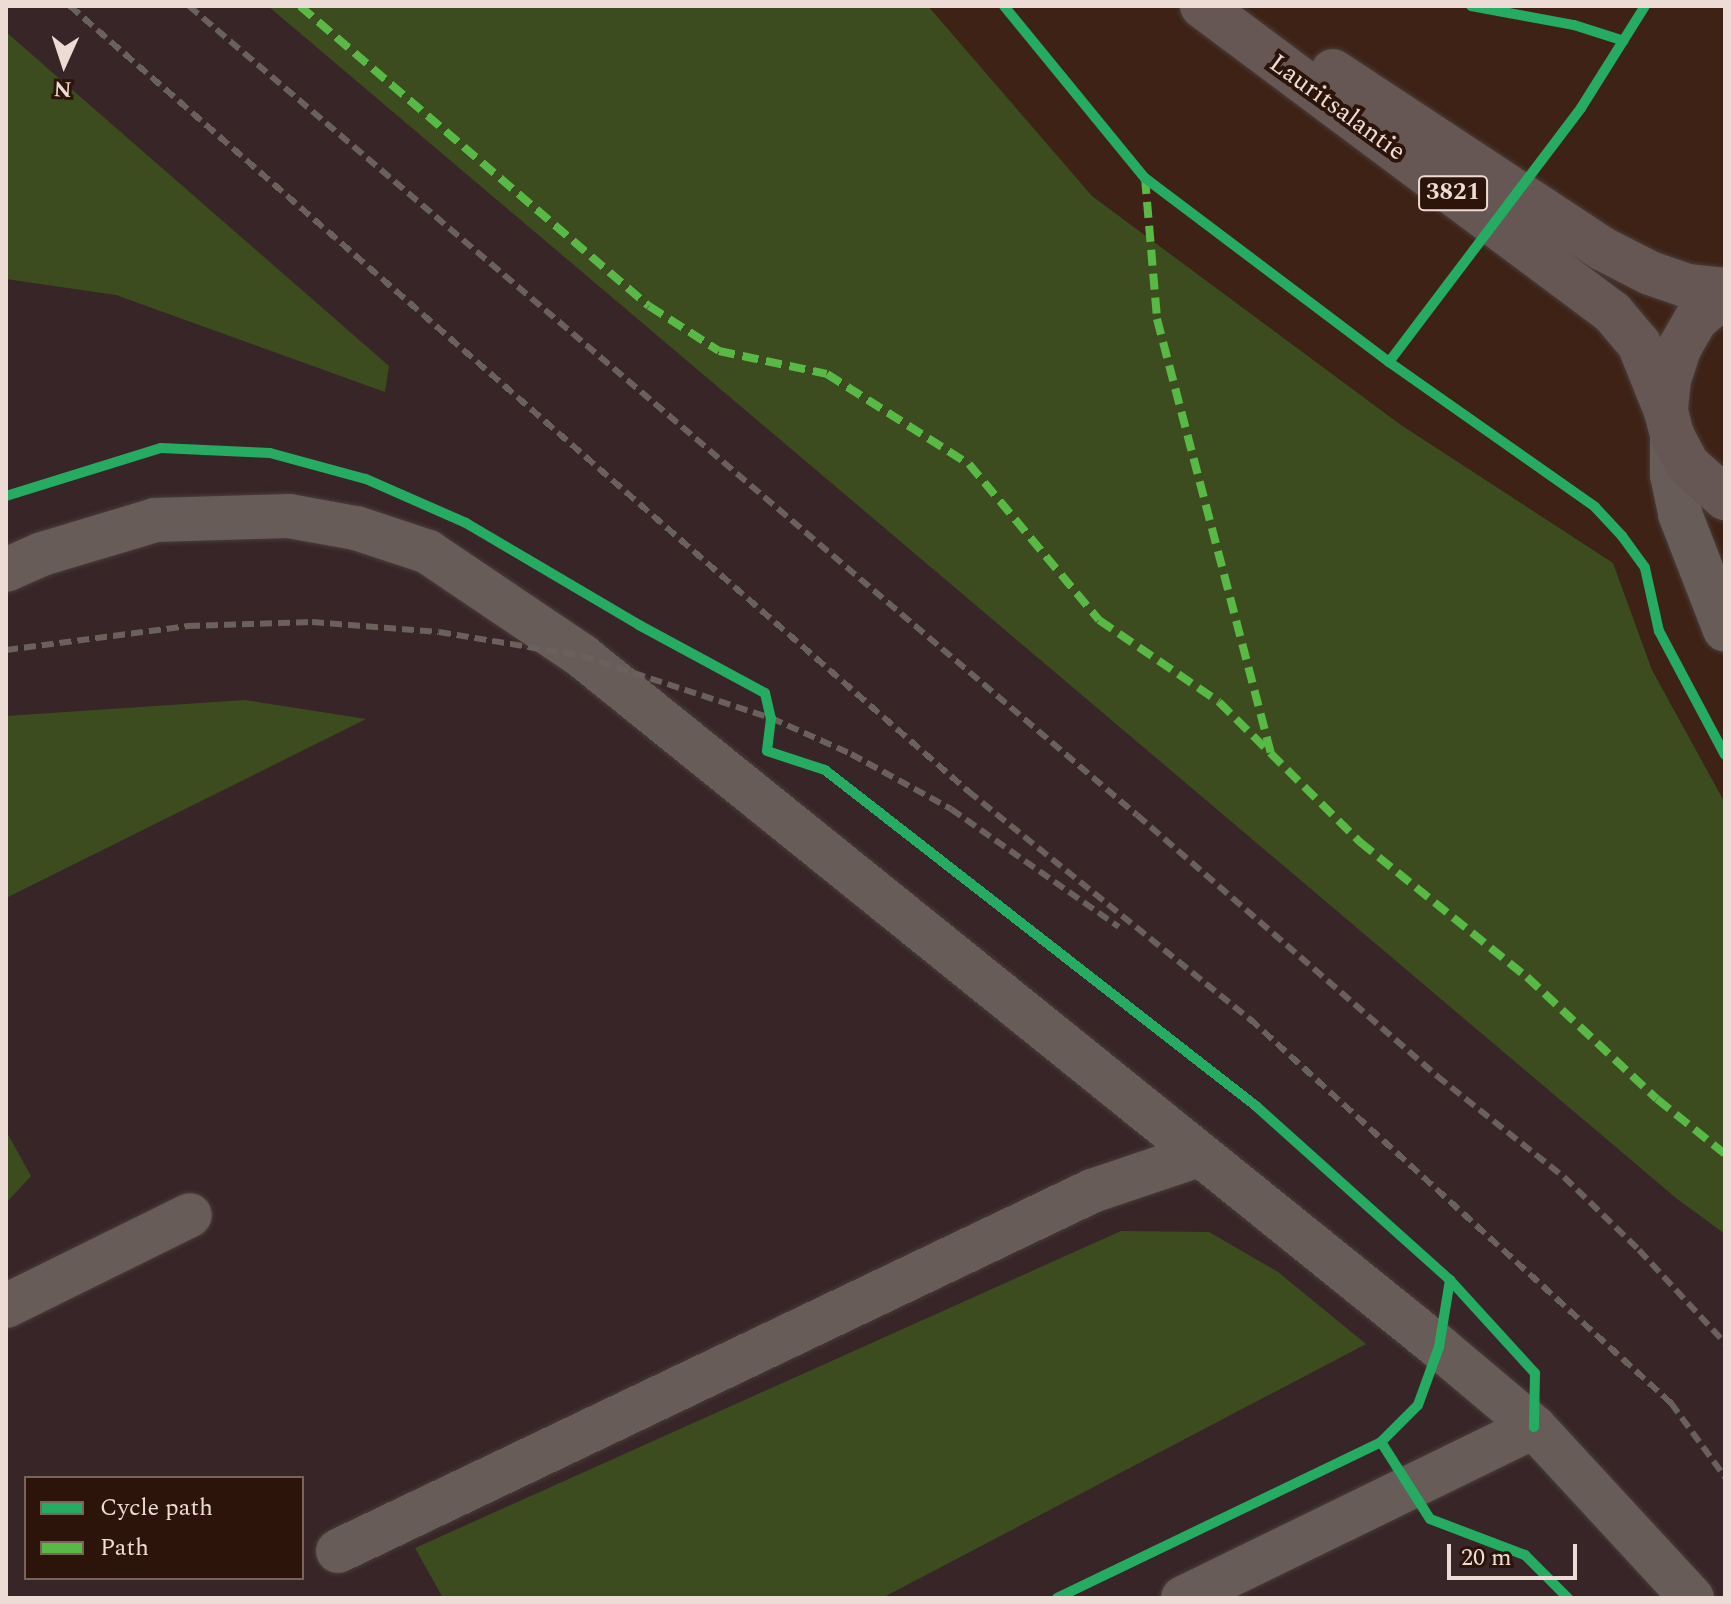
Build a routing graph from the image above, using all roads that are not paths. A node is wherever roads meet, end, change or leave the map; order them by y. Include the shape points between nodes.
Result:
1 (1202, 6) edge
2 (1227, 6) edge
3 (1725, 293) edge
4 (1669, 423) junction
5 (1725, 498) edge
6 (6, 570) edge
7 (1725, 630) edge
8 (1199, 1155) junction
9 (190, 1215) dead end
10 (6, 1306) edge
11 (1534, 1427) junction
12 (338, 1551) dead end
13 (1183, 1598) edge
14 (1692, 1598) edge

1 - 4 main road, Lauritsalantie / 3821 via 1612,312 1639,344
2 - 3 main road, Lauritsalantie / 3821 via 1603,249 1650,273
3 - 4 main road via 1696,319 1679,349 1669,380
4 - 5 main road, Lauritsalantie via 1688,465
4 - 7 street via 1680,514
6 - 8 street via 155,520 289,516 356,528 428,552 582,656
8 - 11 street
8 - 12 street via 1092,1191
9 - 10 street
11 - 13 street
11 - 14 street

